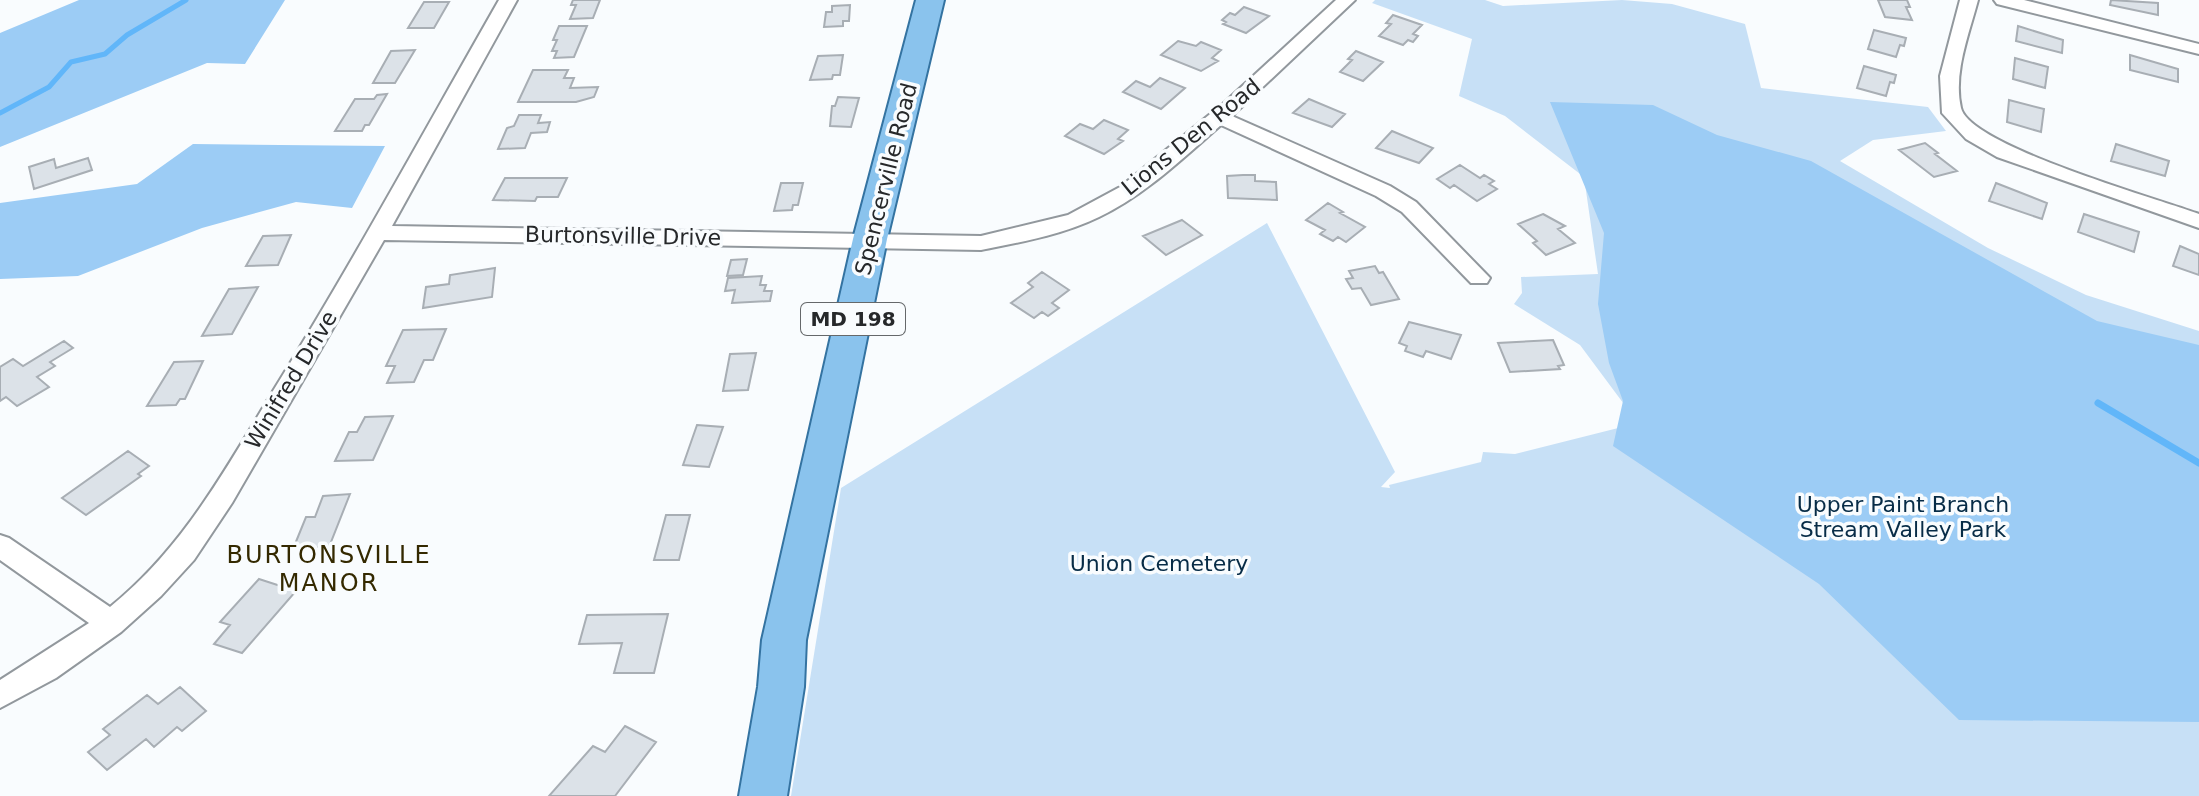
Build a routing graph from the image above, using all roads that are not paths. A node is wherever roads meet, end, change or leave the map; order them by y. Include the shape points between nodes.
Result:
1 (508, 0) edge
2 (930, 0) edge
3 (1346, 0) edge
4 (1969, 0) edge
5 (2003, 0) edge
6 (2199, 49) edge
7 (1219, 117) junction
8 (2199, 221) edge
9 (375, 233) junction
10 (870, 239) junction
11 (1479, 278) dead end
12 (0, 546) edge
13 (111, 623) junction
14 (784, 640) junction
15 (0, 695) edge
16 (737, 796) edge
17 (763, 796) edge

1 - 9 street, Winifred Drive
2 - 10 main road, Spencerville Road / MD 198
3 - 7 street, Lions Den Road
4 - 8 street via 1949,76 1952,113 1973,135 2004,153
5 - 6 street
7 - 10 street, Lions Den Road via 1141,182 1103,207 1054,226 981,243
7 - 11 street via 1409,207
9 - 10 street, Burtonsville Drive
9 - 13 street, Winifred Drive via 206,520 170,568
10 - 14 main road, Spencerville Road / MD 198
12 - 13 street
13 - 15 street, Winifred Drive
14 - 16 main road, Spencerville Road / MD 198 via 764,672
14 - 17 main road, Spencerville Road / MD 198

